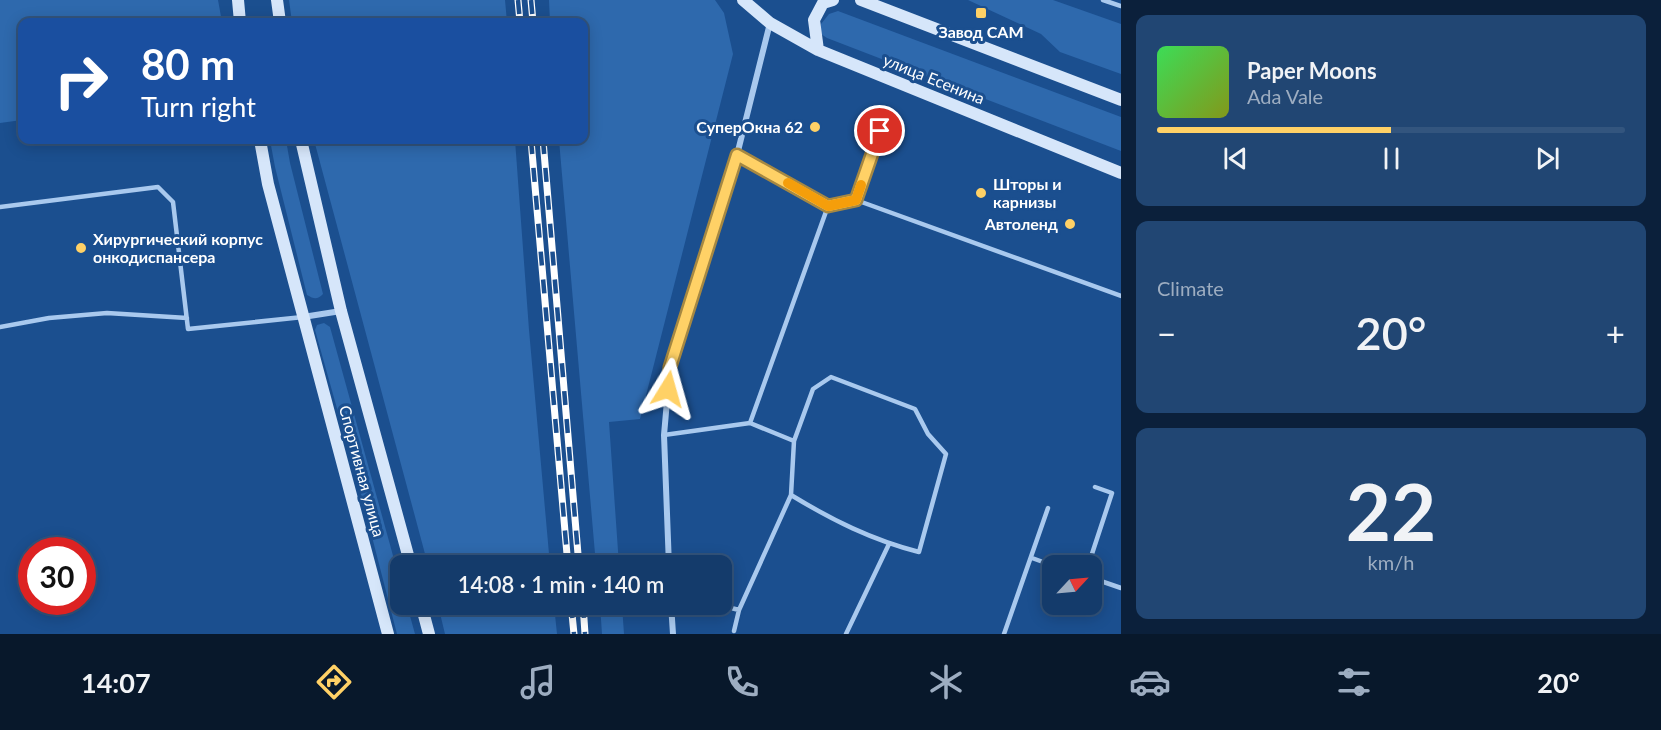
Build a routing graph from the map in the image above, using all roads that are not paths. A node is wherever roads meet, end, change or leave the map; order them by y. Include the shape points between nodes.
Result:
1 (238, 0) edge
2 (277, 0) edge
3 (743, 0) edge
4 (833, 0) edge
5 (861, 0) edge
6 (1103, 0) edge
7 (1121, 6) edge
8 (240, 18) edge
9 (279, 18) edge
10 (770, 24) junction
11 (818, 50) junction
12 (1121, 100) edge
13 (880, 131) dead end
14 (261, 144) edge
15 (302, 144) edge
16 (737, 155) junction
17 (1121, 173) edge
18 (856, 200) junction
19 (828, 206) junction
20 (0, 207) edge
21 (1121, 296) edge
22 (341, 311) junction
23 (303, 317) junction
24 (187, 318) junction
25 (0, 327) edge
26 (750, 423) junction
27 (664, 435) junction
28 (794, 441) junction
29 (1095, 487) dead end
30 (791, 495) junction
31 (1048, 507) dead end
32 (889, 544) junction
33 (408, 555) edge
34 (669, 555) edge
35 (1092, 555) edge
36 (1032, 558) junction
37 (1042, 562) edge
38 (1102, 581) edge
39 (1121, 588) edge
40 (732, 608) edge
41 (739, 610) junction
42 (424, 615) edge
43 (672, 615) edge
44 (734, 631) dead end
45 (388, 634) edge
46 (429, 634) edge
47 (673, 634) edge
48 (846, 634) edge
49 (1004, 634) edge

1 - 8 main road
2 - 9 main road
3 - 10 main road, улица Есенина
4 - 11 main road via 823,3 814,20
5 - 12 main road
6 - 7 lane
10 - 11 main road, улица Есенина
10 - 16 street
11 - 17 main road, улица Есенина
13 - 18 lane
14 - 23 main road, Спортивная улица
15 - 22 main road, Спортивная улица
16 - 19 lane
16 - 27 street via 670,367
18 - 19 lane
18 - 21 lane
19 - 26 lane
20 - 24 lane via 158,187 173,201
22 - 23 street
22 - 33 main road, Спортивная улица
23 - 24 lane via 188,329
23 - 45 main road, Спортивная улица
24 - 25 lane via 107,313
26 - 27 lane
26 - 28 lane
27 - 34 street
28 - 30 lane
28 - 32 lane via 813,389 831,376 915,409 928,434 946,454 918,552
29 - 35 lane via 1112,493
30 - 32 lane via 853,530
30 - 41 lane
31 - 36 lane
32 - 48 lane
36 - 37 lane
36 - 49 lane
38 - 39 lane
40 - 41 lane
41 - 44 lane
42 - 46 main road
43 - 47 street

